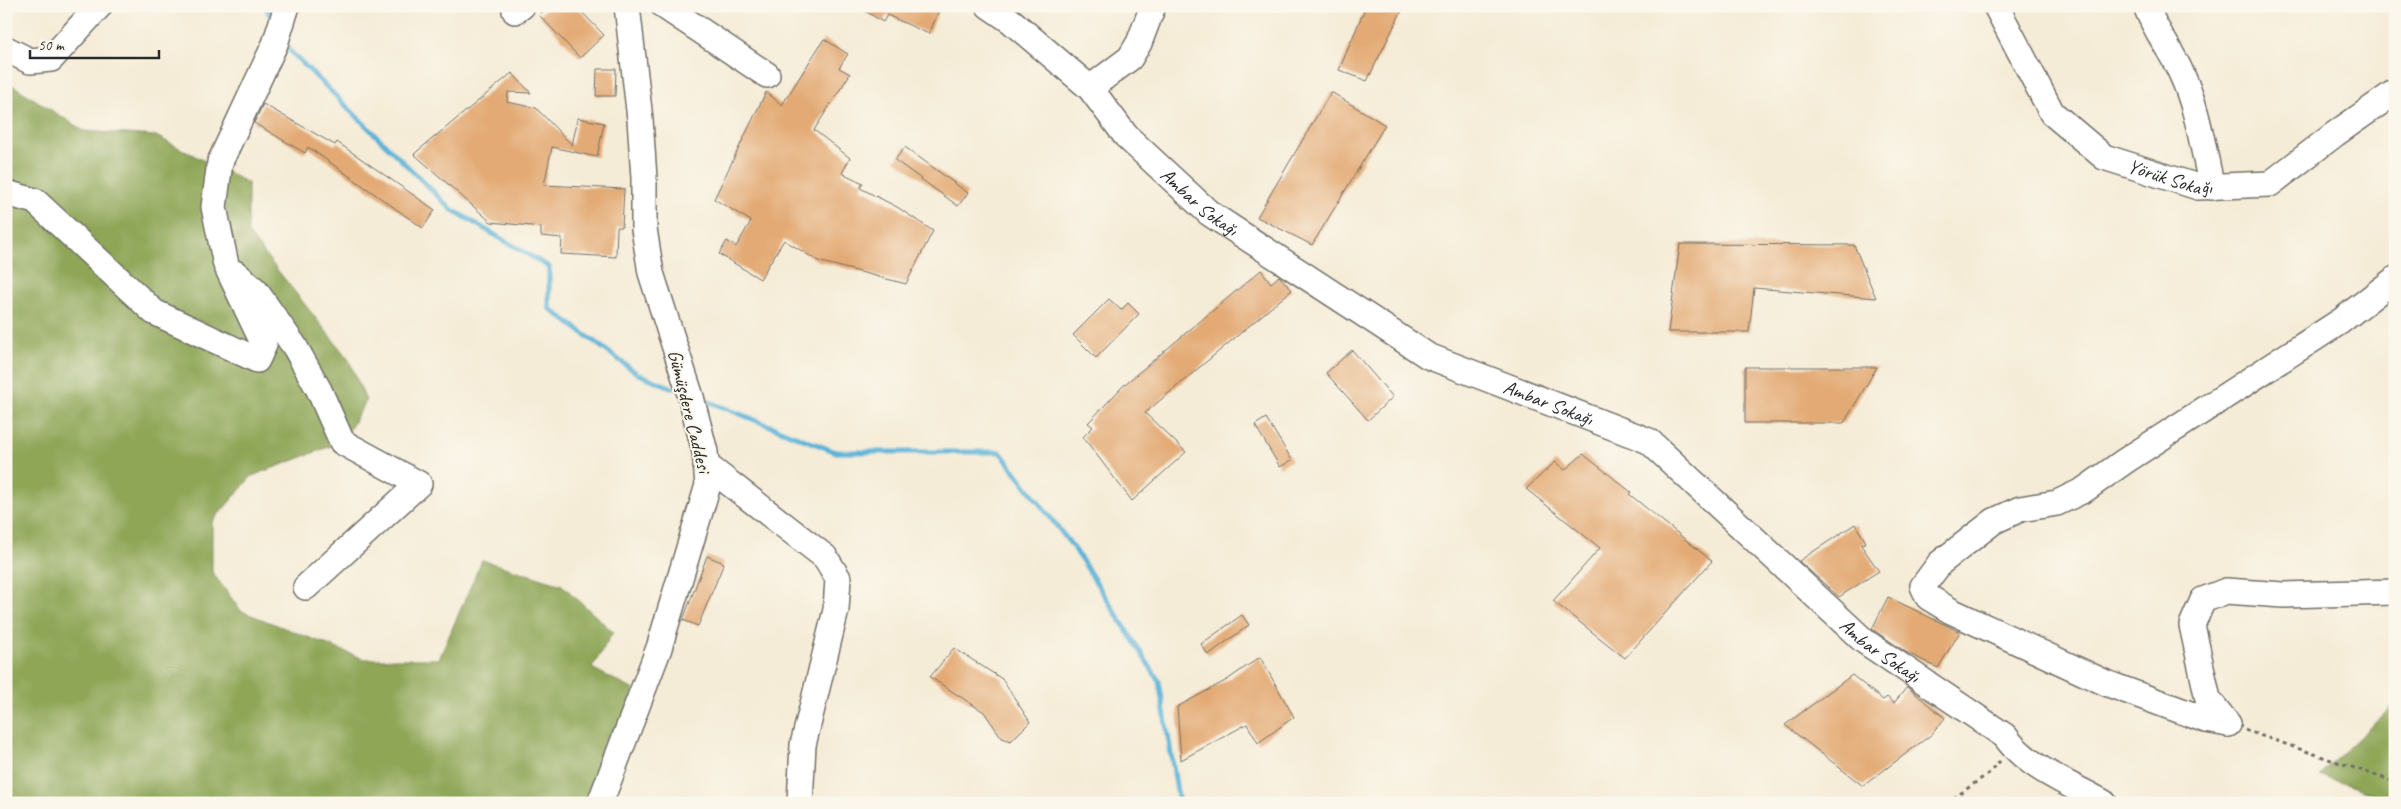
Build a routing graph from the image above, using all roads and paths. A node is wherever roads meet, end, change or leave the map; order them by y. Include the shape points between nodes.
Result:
1 (99, 6) edge
2 (287, 6) edge
3 (627, 6) edge
4 (664, 6) edge
5 (990, 6) edge
6 (1153, 6) edge
7 (1996, 6) edge
8 (2146, 6) edge
9 (6, 50) edge
10 (767, 75) dead end
11 (1090, 88) junction
12 (2395, 92) edge
13 (2212, 187) junction
14 (6, 193) edge
15 (226, 265) junction
16 (2395, 279) edge
17 (706, 465) junction
18 (306, 587) dead end
19 (2395, 592) edge
20 (2228, 724) junction
21 (2013, 747) junction
22 (2395, 782) edge
23 (600, 803) edge
24 (800, 803) edge
25 (1946, 803) edge
26 (2104, 803) edge

1 - 9 street via 51,59 30,61
2 - 15 street via 275,44 220,162 214,207
3 - 17 street, Gümüşdere Caddesi via 640,119 644,229 651,273 691,397
4 - 10 street
5 - 11 street, Ambar Sokağı
6 - 11 street via 1130,58
7 - 13 street, Yörük Sokağı via 2052,112 2104,157 2198,187
8 - 13 street via 2183,76
11 - 21 street, Ambar Sokağı via 1126,136 1209,213 1428,356 1649,440 1864,641 2006,736
12 - 13 street, Yörük Sokağı via 2270,184
14 - 15 street via 35,201 154,312 257,360 264,344
15 - 18 street via 255,290 295,346 342,442 419,484
16 - 20 street via 2340,321 2084,490 2057,503 2020,509 1994,521 1940,563 1923,586 1928,597 1951,611 2106,683 2206,720
17 - 23 street, Gümüşdere Caddesi via 708,485 659,648
17 - 24 street via 825,557 838,578 836,610 803,745
19 - 20 street via 2283,596 2226,591 2203,600 2192,625 2208,699
20 - 22 path
21 - 25 path via 1989,773
21 - 26 street, Ambar Sokağı via 2042,769

